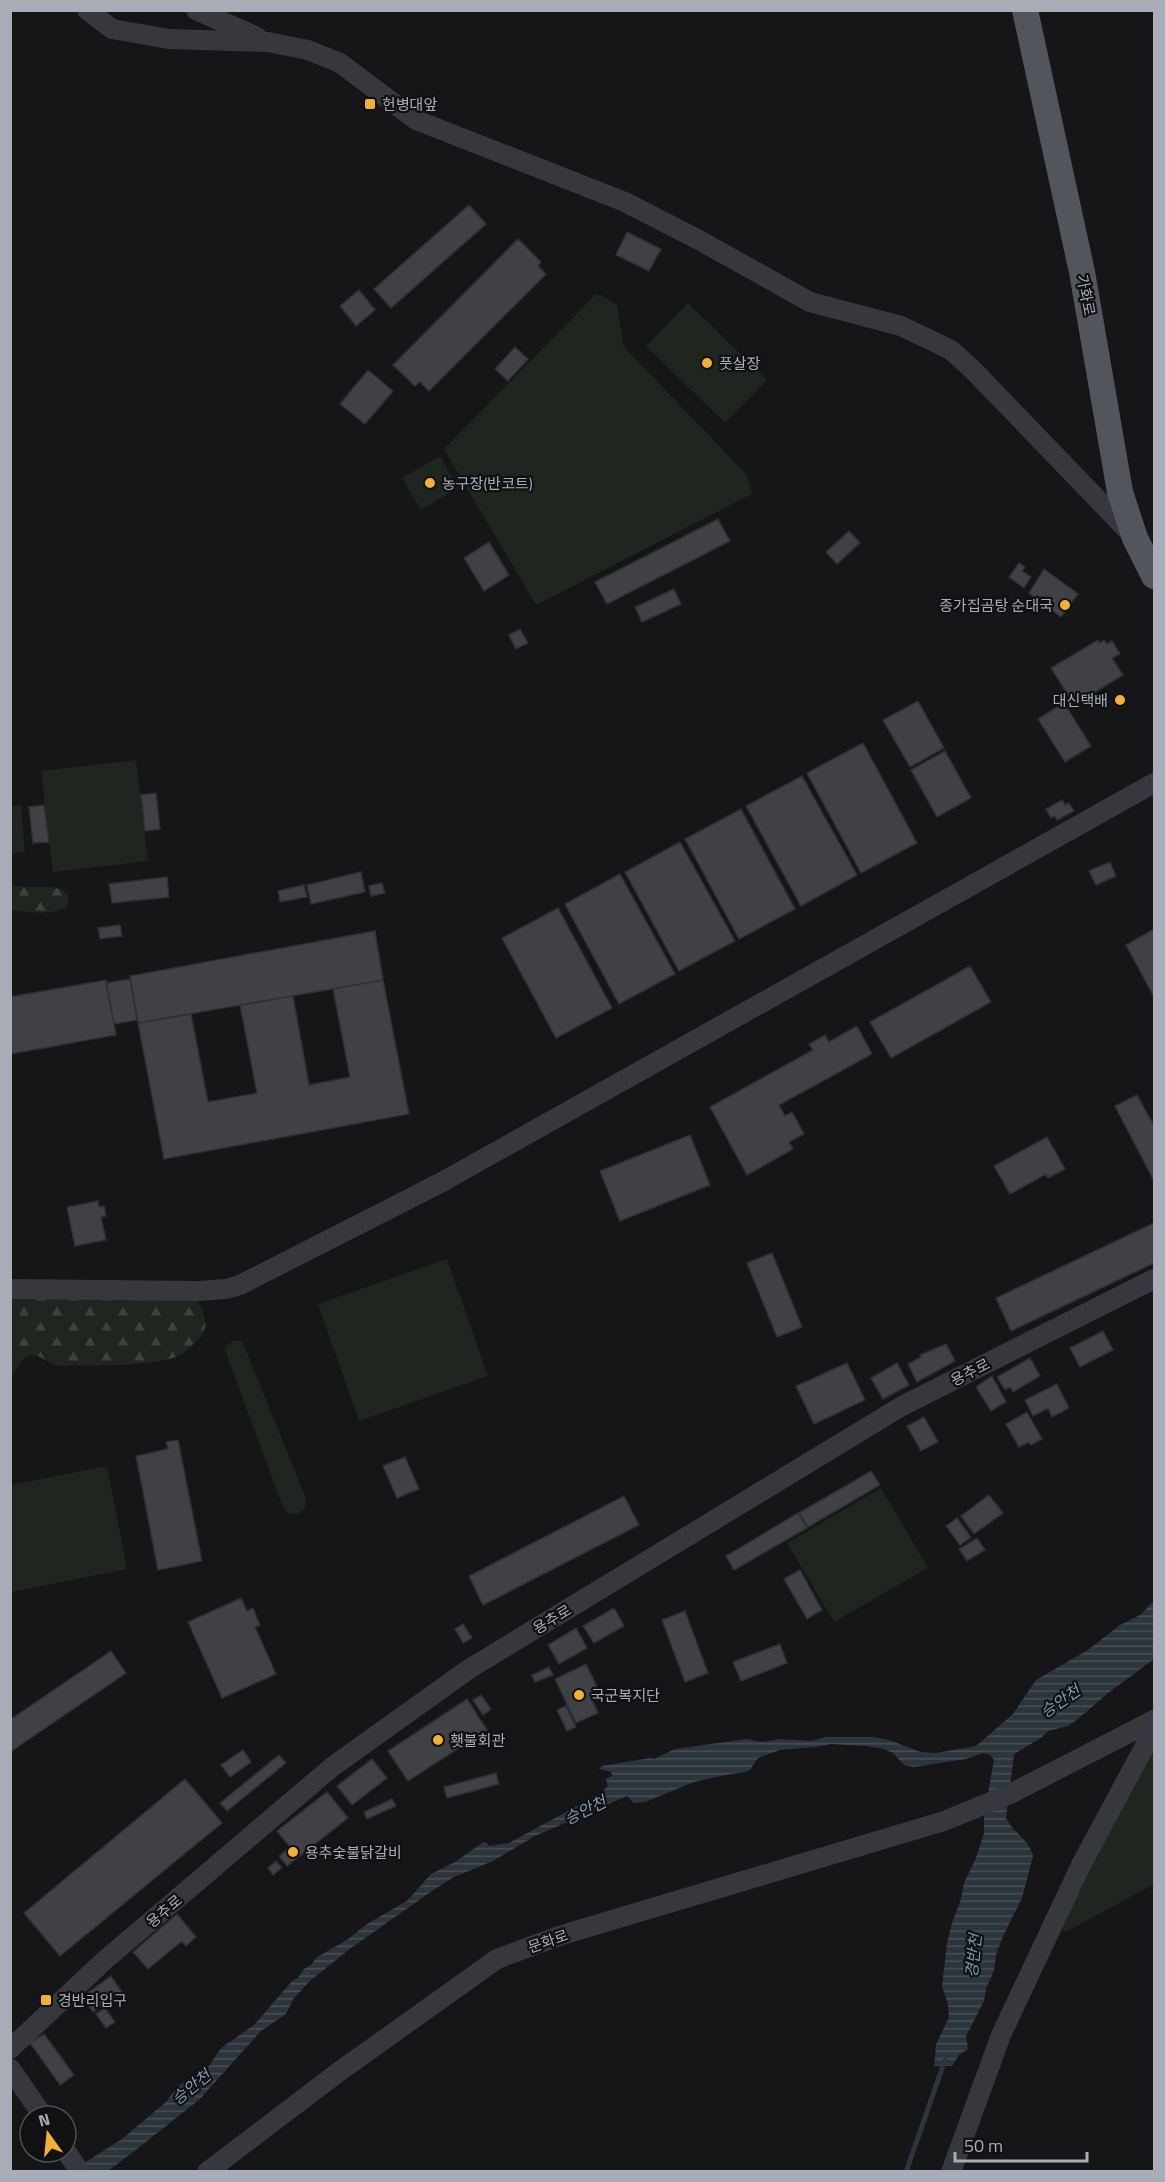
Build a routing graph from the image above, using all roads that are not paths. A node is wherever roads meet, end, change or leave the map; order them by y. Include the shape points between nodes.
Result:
1 (87, 10) edge
2 (196, 10) edge
3 (1025, 10) edge
4 (268, 42) junction
5 (1135, 538) junction
6 (1155, 576) edge
7 (1155, 783) edge
8 (1155, 1279) edge
9 (10, 1289) edge
10 (1155, 1719) edge
11 (1155, 1729) edge
12 (10, 2049) edge
13 (12, 2071) edge
14 (35, 2104) edge
15 (207, 2172) edge
16 (951, 2172) edge

1 - 4 street via 112,29 158,37
2 - 4 street
3 - 5 main road, 가화로 via 1082,272 1120,492
4 - 5 street via 308,50 340,63 416,120 625,202 810,302 901,326 951,350
5 - 6 main road, 가화로
7 - 9 street via 442,1182 240,1285 199,1291
8 - 12 street, 용추로 via 902,1406 469,1669 332,1767 105,1960
10 - 15 street, 문화로 via 1010,1794 944,1821 562,1935 497,1959
11 - 16 street via 1081,1866 1001,2035
13 - 14 street

